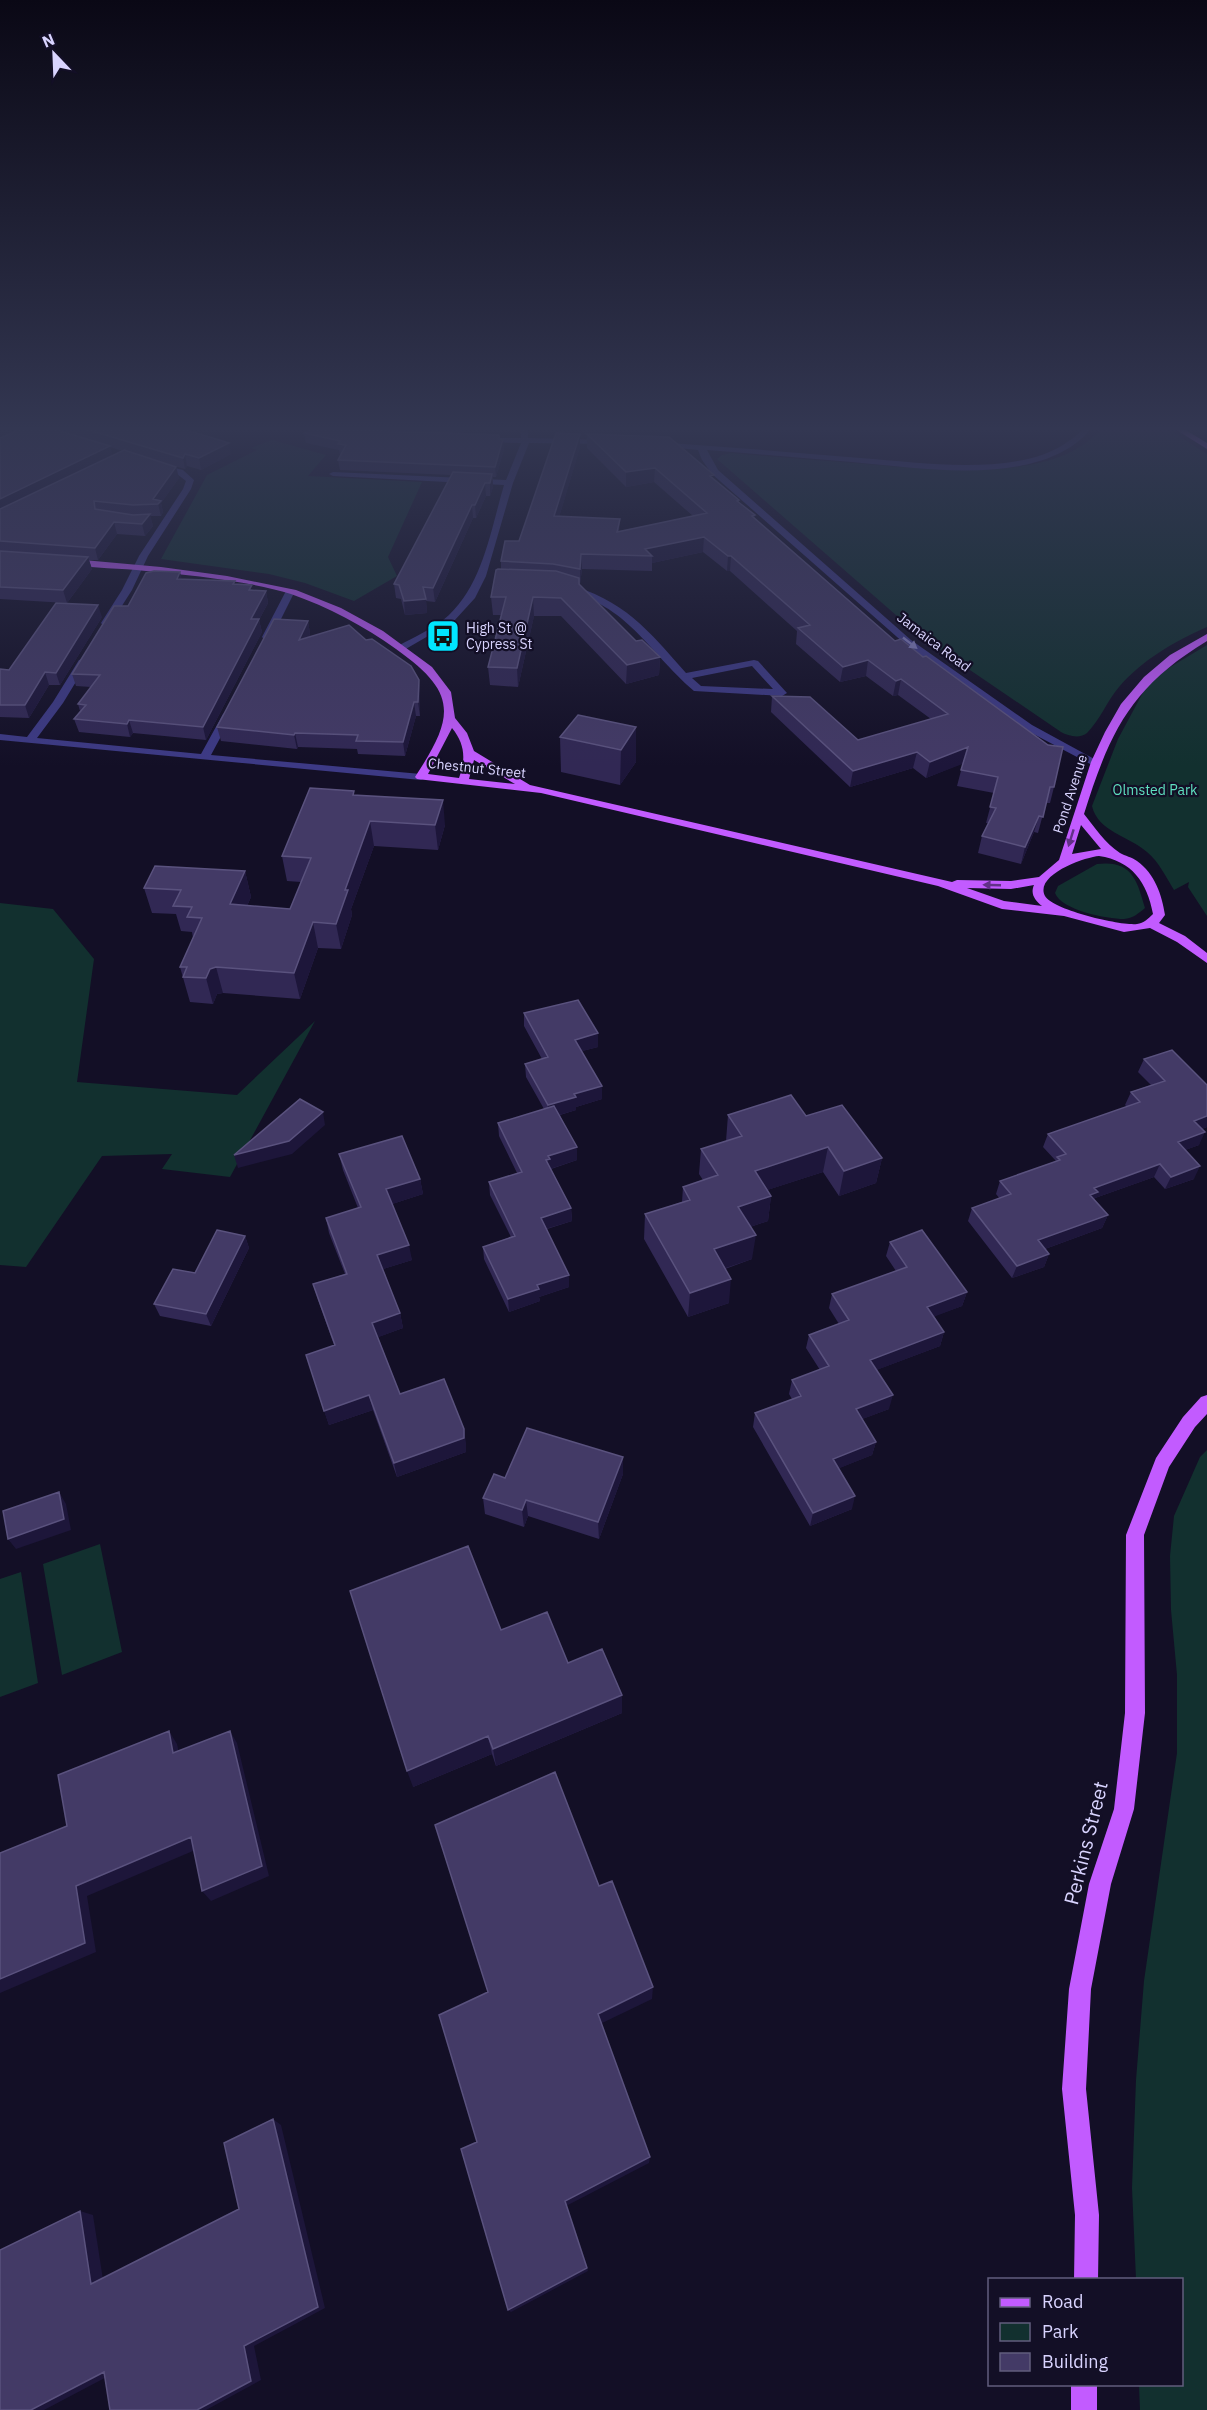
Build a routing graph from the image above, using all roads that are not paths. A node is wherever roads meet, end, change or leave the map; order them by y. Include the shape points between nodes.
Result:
1 (155, 541) edge
2 (491, 541) edge
3 (795, 541) edge
4 (66, 561) edge
5 (139, 566) junction
6 (494, 580) edge
7 (479, 581) junction
8 (554, 584) edge
9 (290, 591) junction
10 (102, 630) edge
11 (1207, 637) edge
12 (263, 644) edge
13 (91, 648) edge
14 (401, 648) junction
15 (684, 677) junction
16 (231, 706) edge
17 (449, 718) junction
18 (0, 737) edge
19 (29, 741) junction
20 (471, 753) junction
21 (204, 758) junction
22 (1094, 763) junction
23 (421, 777) junction
24 (463, 781) junction
25 (533, 789) junction
26 (1079, 815) junction
27 (1116, 855) junction
28 (1064, 862) junction
29 (1042, 880) junction
30 (942, 883) junction
31 (1062, 913) junction
32 (1151, 924) junction
33 (1207, 959) edge
34 (1207, 1402) edge
35 (1086, 2278) edge
36 (1084, 2386) edge
37 (1084, 2410) edge

1 - 5 street
2 - 7 street
3 -> 22 street, Jamaica Road via 909,642 1028,727
4 - 5 main road
5 - 9 main road
5 - 10 street
6 - 7 street
7 - 14 street via 470,598 451,618
8 - 15 street via 590,592 618,608
9 - 12 street
9 - 14 main road via 354,618
11 - 22 main road, Pond Avenue via 1181,651 1142,682 1120,712
13 - 19 street via 58,703
14 - 17 main road via 431,669 446,689
15 - 15 street via 698,689 782,693 754,663
16 - 21 street
17 - 20 main road via 462,732
17 - 23 main road via 435,756
18 - 19 street, Chestnut Street
19 - 21 street, Chestnut Street
20 - 24 main road
20 - 25 main road
21 - 23 street, Chestnut Street
22 - 26 main road, Pond Avenue
23 - 24 main road, Chestnut Street
24 - 25 main road, Chestnut Street
25 - 30 main road, Chestnut Street
26 - 27 main road
26 -> 28 main road, Pond Avenue
27 - 28 main road via 1089,853
27 - 32 main road via 1139,867 1146,876 1159,915
28 - 29 main road
29 -> 30 main road, Chestnut Street via 1011,885
29 - 31 main road via 1038,896
30 - 31 main road, Chestnut Street via 1002,904
31 - 32 main road, Chestnut Street via 1122,927
32 - 33 main road via 1181,939
34 - 35 main road, Perkins Street via 1162,1463 1135,1535 1135,1713 1124,1809 1100,1884 1080,1989 1074,2089 1087,2215
36 - 37 main road

